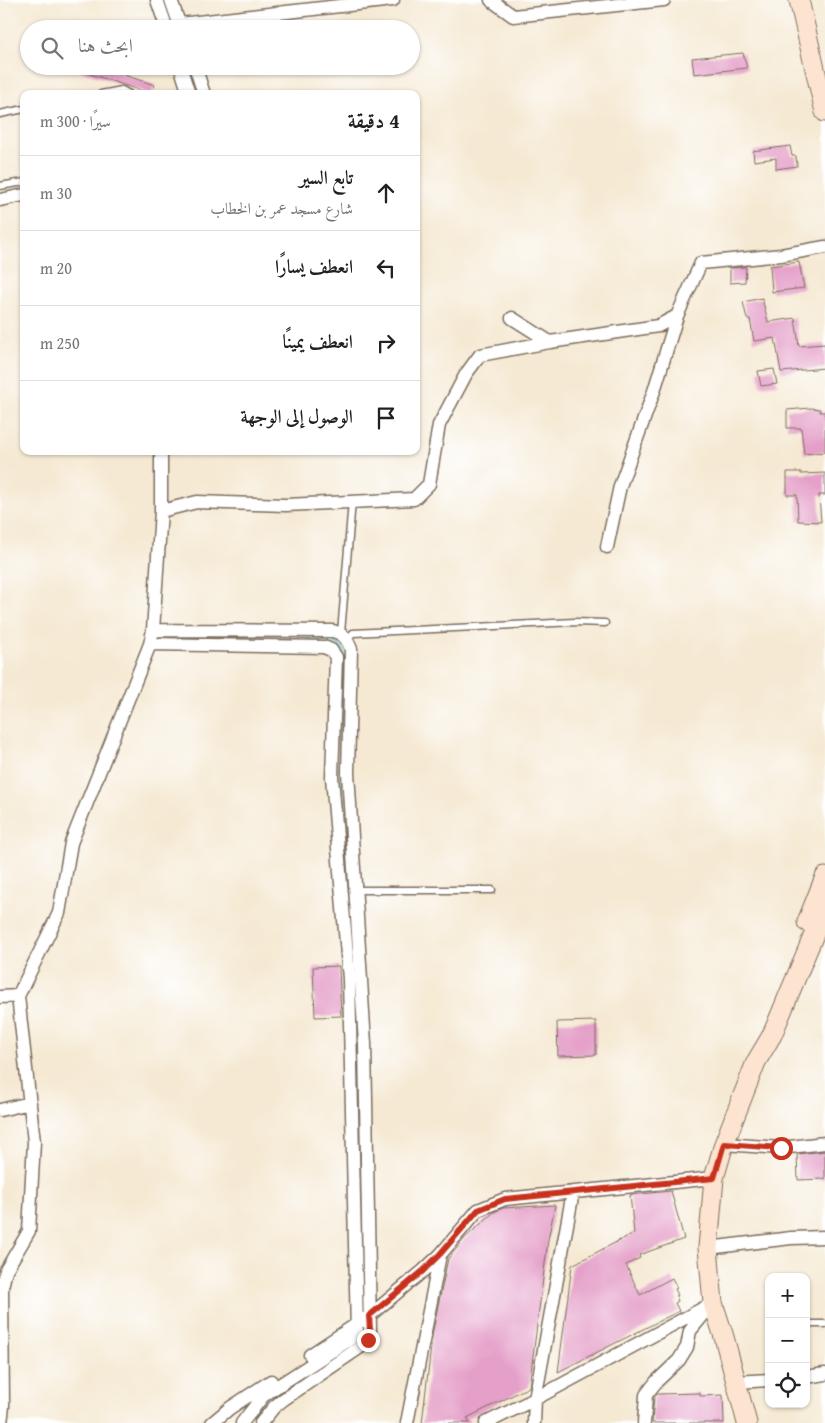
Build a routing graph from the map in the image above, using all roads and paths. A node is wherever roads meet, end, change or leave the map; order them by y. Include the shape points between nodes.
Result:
1 (157, 0) edge
2 (171, 0) edge
3 (393, 0) edge
4 (491, 0) edge
5 (664, 0) edge
6 (799, 0) edge
7 (809, 0) edge
8 (164, 20) edge
9 (179, 20) edge
10 (230, 20) edge
11 (825, 66) edge
12 (183, 75) edge
13 (198, 75) edge
14 (188, 90) edge
15 (203, 90) edge
16 (20, 110) edge
17 (825, 112) edge
18 (0, 114) edge
19 (20, 183) edge
20 (0, 186) edge
21 (20, 196) edge
22 (0, 200) edge
23 (825, 247) edge
24 (677, 316) junction
25 (512, 318) dead end
26 (550, 342) junction
27 (161, 455) edge
28 (352, 501) junction
29 (161, 512) junction
30 (607, 547) dead end
31 (605, 623) dead end
32 (153, 630) junction
33 (344, 636) junction
34 (150, 644) junction
35 (825, 877) edge
36 (356, 890) junction
37 (492, 890) dead end
38 (825, 908) edge
39 (362, 978) junction
40 (349, 979) junction
41 (0, 996) edge
42 (18, 996) junction
43 (756, 1062) junction
44 (30, 1103) junction
45 (0, 1110) edge
46 (825, 1143) edge
47 (724, 1144) junction
48 (714, 1178) junction
49 (572, 1192) junction
50 (825, 1237) edge
51 (708, 1248) junction
52 (440, 1254) junction
53 (1, 1287) edge
54 (713, 1303) junction
55 (369, 1316) junction
56 (356, 1324) junction
57 (810, 1324) dead end
58 (825, 1324) edge
59 (825, 1374) edge
60 (810, 1376) edge
61 (765, 1380) edge
62 (736, 1382) junction
63 (535, 1399) junction
64 (0, 1423) edge
65 (212, 1423) edge
66 (242, 1423) edge
67 (261, 1423) edge
68 (407, 1423) edge
69 (486, 1423) edge
70 (534, 1423) edge
71 (644, 1423) edge
72 (747, 1423) edge

1 - 8 street
2 - 9 street
3 - 10 street
4 - 5 street via 513,16
6 - 17 main road
7 - 11 main road
12 - 14 street
13 - 15 street
16 - 18 lane
19 - 20 lane
21 - 22 street
23 - 24 street via 701,263
24 - 26 street via 658,326
24 - 30 street via 620,486
25 - 26 street
26 - 28 street via 480,355 439,424 429,484 414,499
27 - 29 street
28 - 29 street via 286,505 197,502
28 - 33 lane
29 - 32 street
31 - 33 lane via 353,633
32 - 33 street via 333,631
32 - 34 street
33 - 36 street via 351,649 348,773
34 - 40 street via 324,647 336,657 332,777
34 - 42 street via 71,843 59,913
35 - 43 main road via 760,1035
36 - 37 lane
36 - 39 street
38 - 43 main road via 772,1035
39 - 40 street
39 - 55 street
40 - 56 street
41 - 42 street
42 - 44 street
43 - 47 main road
44 - 45 street
44 - 53 street via 34,1142 29,1231 6,1270
46 - 47 street via 781,1148
47 - 48 main road
48 - 49 street
48 - 51 main road
49 - 52 street via 505,1199 478,1210
49 - 63 street
50 - 51 street
51 - 54 main road
52 - 55 street
52 - 68 street
53 - 64 street via 3,1406
54 - 62 main road
54 - 63 street
54 - 71 street via 690,1331 680,1360 646,1395
55 - 56 street
55 - 67 street via 368,1340 362,1346 284,1399
56 - 65 street
56 - 66 street via 357,1332 352,1338 263,1396
57 - 58 lane
59 - 60 street
61 - 62 street
62 - 72 main road
63 - 69 street
63 - 70 street

